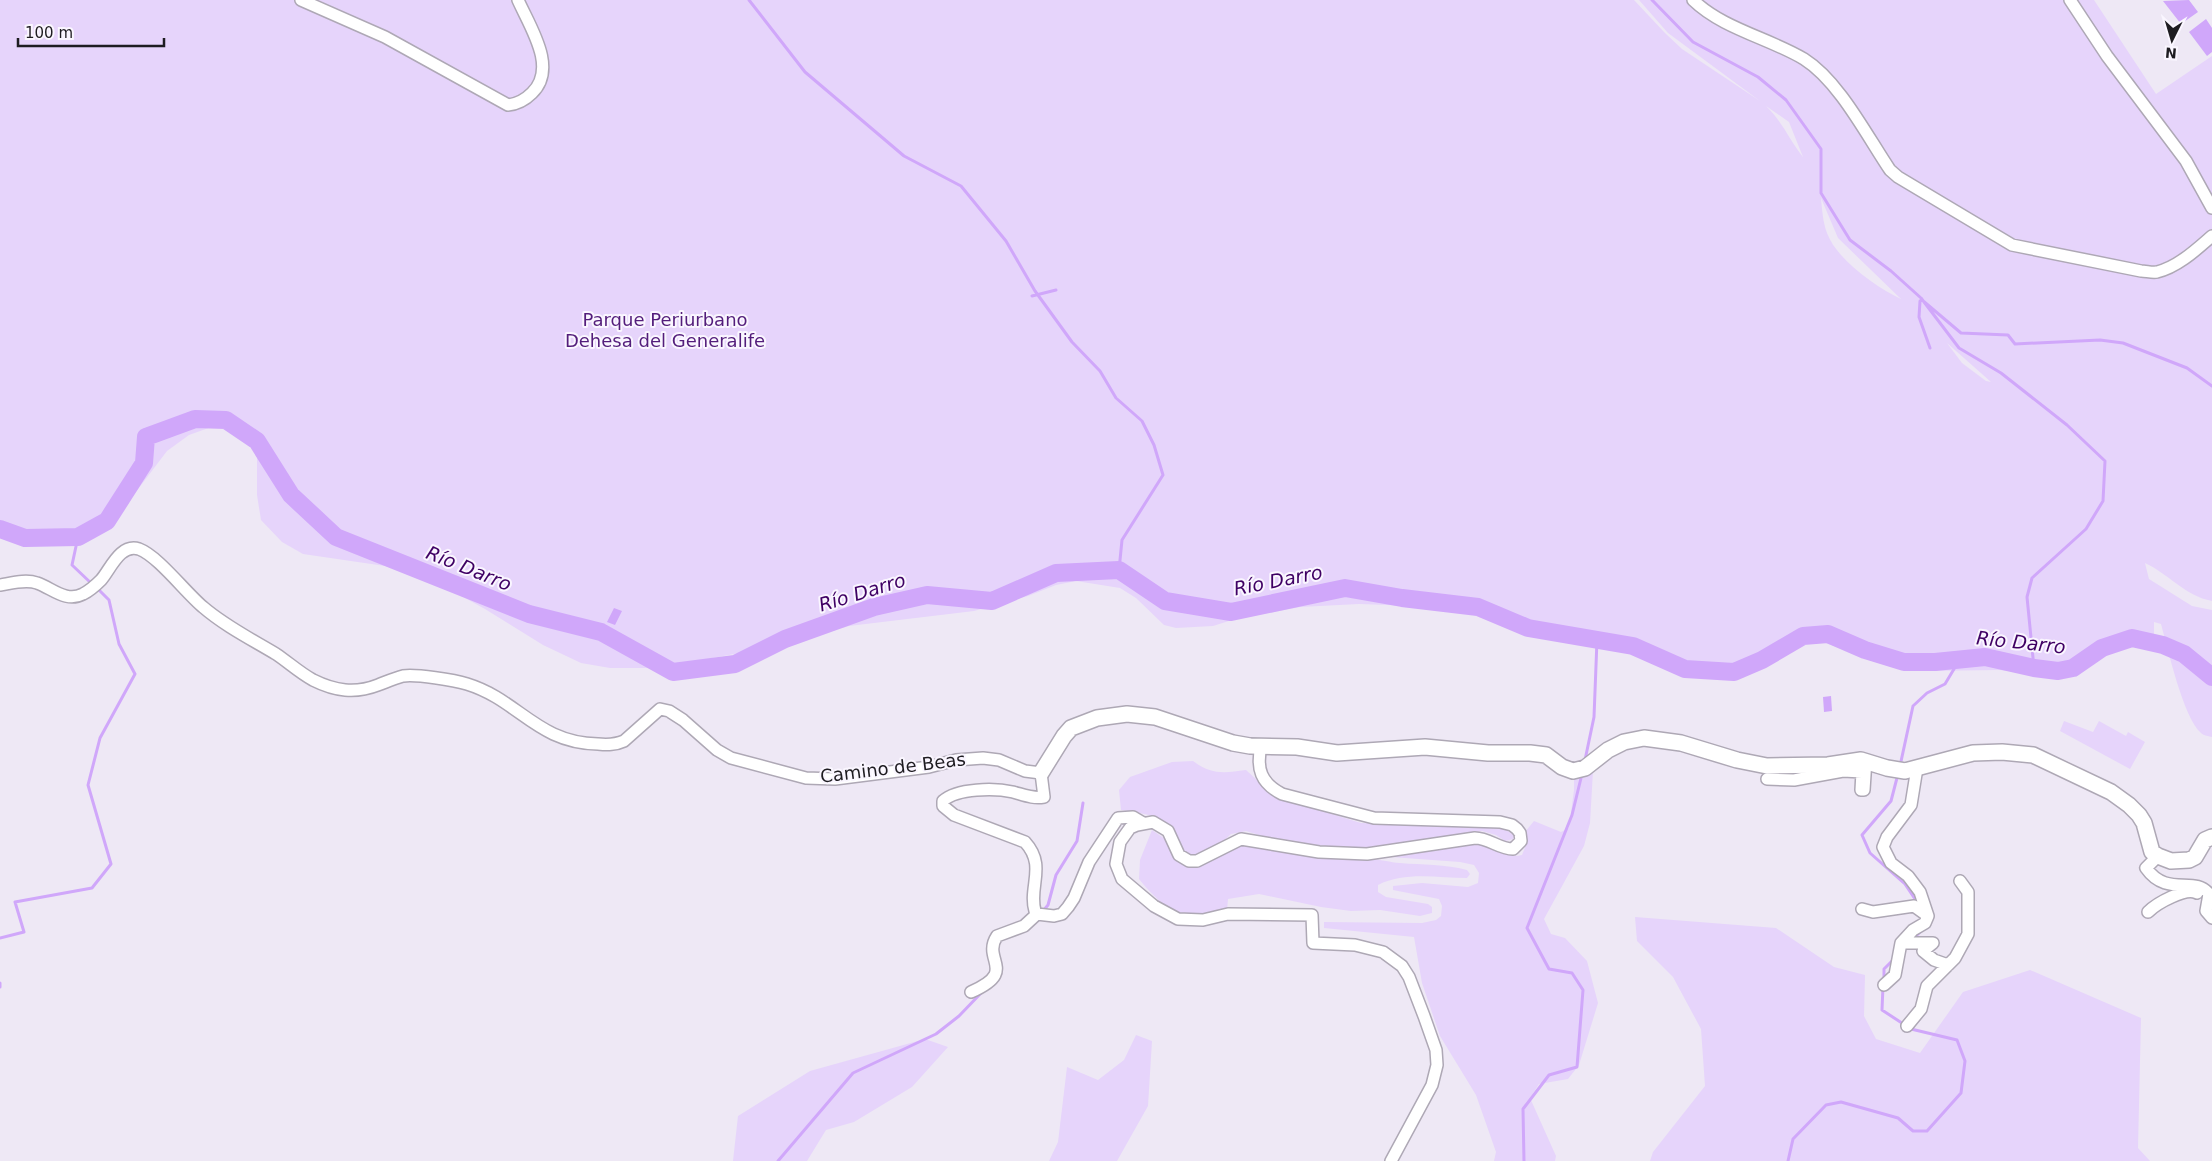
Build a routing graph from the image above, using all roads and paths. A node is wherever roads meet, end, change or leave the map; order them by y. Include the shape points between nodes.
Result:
1 (300, 0) edge
2 (518, 0) edge
3 (1693, 0) edge
4 (2070, 0) edge
5 (2212, 208) edge
6 (2212, 236) edge
7 (0, 585) edge
8 (1261, 746) junction
9 (1866, 760) junction
10 (1911, 769) junction
11 (1041, 774) junction
12 (1766, 779) dead end
13 (1143, 823) junction
14 (2212, 837) edge
15 (2158, 856) junction
16 (1960, 881) dead end
17 (1862, 909) dead end
18 (2148, 912) dead end
19 (1037, 914) junction
20 (2209, 914) edge
21 (1928, 916) junction
22 (1901, 943) junction
23 (1948, 965) junction
24 (1884, 985) dead end
25 (971, 992) dead end
26 (1907, 1026) dead end
27 (1391, 1161) edge

1 - 2 street via 385,37 488,94 515,104 526,100 543,78 540,52
3 - 6 street via 1720,19 1806,60 1835,87 1890,170 2012,245 2156,272 2171,266
4 - 5 street via 2107,56 2186,161
7 - 11 street, Camino de Beas via 37,583 66,596 79,596 102,579 122,552 138,548 178,580 216,617 311,679 336,690 362,691 404,676 466,684 494,695 548,732 576,743 617,744 660,709 683,720 731,758 806,778 835,779 913,770 967,758 990,759 1025,772
8 - 9 street via 1297,747 1337,754 1440,747 1546,755 1556,763 1579,770 1624,742 1644,738 1681,743 1767,766 1828,765
8 - 11 street via 1234,743 1155,717 1127,714 1097,718 1071,728
8 - 13 street via 1261,774 1271,789 1282,794 1374,818 1490,821 1512,825 1520,833 1521,842 1515,848 1507,849 1475,838 1356,854 1305,850 1241,838 1197,861 1179,855 1164,828 1152,822
9 - 10 street via 1887,768
9 - 12 street via 1864,790 1861,790 1862,772 1843,771 1794,780
10 - 15 street via 1973,753 2033,755 2111,792 2129,805 2144,823 2152,852
10 - 21 street via 1911,806 1887,837 1883,848 1891,863 1908,876 1920,892
11 - 19 street via 1044,797 978,790 943,801 946,810 954,815 1014,837 1031,849 1036,864 1034,907
13 - 19 street via 1133,817 1118,818 1089,862 1068,907 1062,914 1054,916
13 - 27 street via 1130,828 1124,835 1116,864 1122,879 1169,915 1203,920 1228,914 1312,914 1313,943 1355,945 1383,952 1402,966 1410,977 1436,1050 1437,1065 1432,1085
14 - 15 street via 2205,840 2195,858 2171,861
15 - 20 street via 2146,868 2153,878 2162,883 2206,890
16 - 23 street via 1968,892 1968,934
17 - 21 street via 1872,912 1914,906
18 - 20 street via 2167,899 2192,891 2202,899 2200,911
19 - 25 street via 1024,926 996,936 992,945 996,972 985,986
21 - 22 street via 1925,923 1912,930
22 - 23 street via 1933,943 1923,952
22 - 24 street via 1895,975
23 - 26 street via 1927,986 1921,1009

